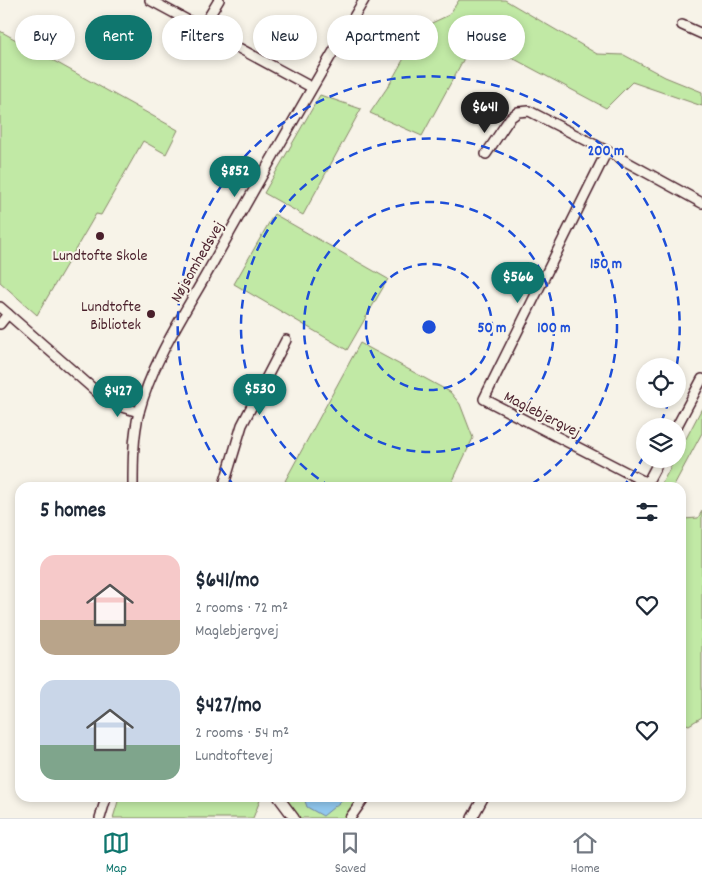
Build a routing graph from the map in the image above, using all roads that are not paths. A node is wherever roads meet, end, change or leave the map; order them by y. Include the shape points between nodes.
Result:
1 (150, 0) edge
2 (219, 0) edge
3 (364, 0) edge
4 (178, 15) edge
5 (210, 15) edge
6 (682, 26) dead end
7 (702, 34) edge
8 (243, 50) edge
9 (312, 88) junction
10 (607, 151) junction
11 (486, 154) dead end
12 (702, 203) edge
13 (0, 307) edge
14 (8, 314) junction
15 (0, 324) edge
16 (286, 340) dead end
17 (702, 379) edge
18 (140, 412) junction
19 (681, 418) edge
20 (655, 468) edge
21 (134, 482) edge
22 (225, 482) edge
23 (640, 482) edge
24 (648, 482) edge
25 (105, 802) edge
26 (282, 802) edge
27 (361, 802) edge
28 (481, 802) edge
29 (100, 818) edge
30 (294, 818) edge
31 (350, 818) edge
32 (472, 818) edge

1 - 4 street
2 - 5 street
3 - 9 street, Nøjsomhedsvej
6 - 7 street
8 - 9 street
9 - 18 street, Nøjsomhedsvej via 172,334 151,378
10 - 11 street via 529,111 518,112 510,118
10 - 12 street
10 - 23 street, Maglebjergvej via 484,400
13 - 14 street
14 - 15 street
14 - 18 street via 101,396
16 - 22 street via 242,425
17 - 19 street
18 - 21 street, Nøjsomhedsvej via 134,452
20 - 24 street
25 - 29 street
26 - 30 street
27 - 31 street
28 - 32 street

